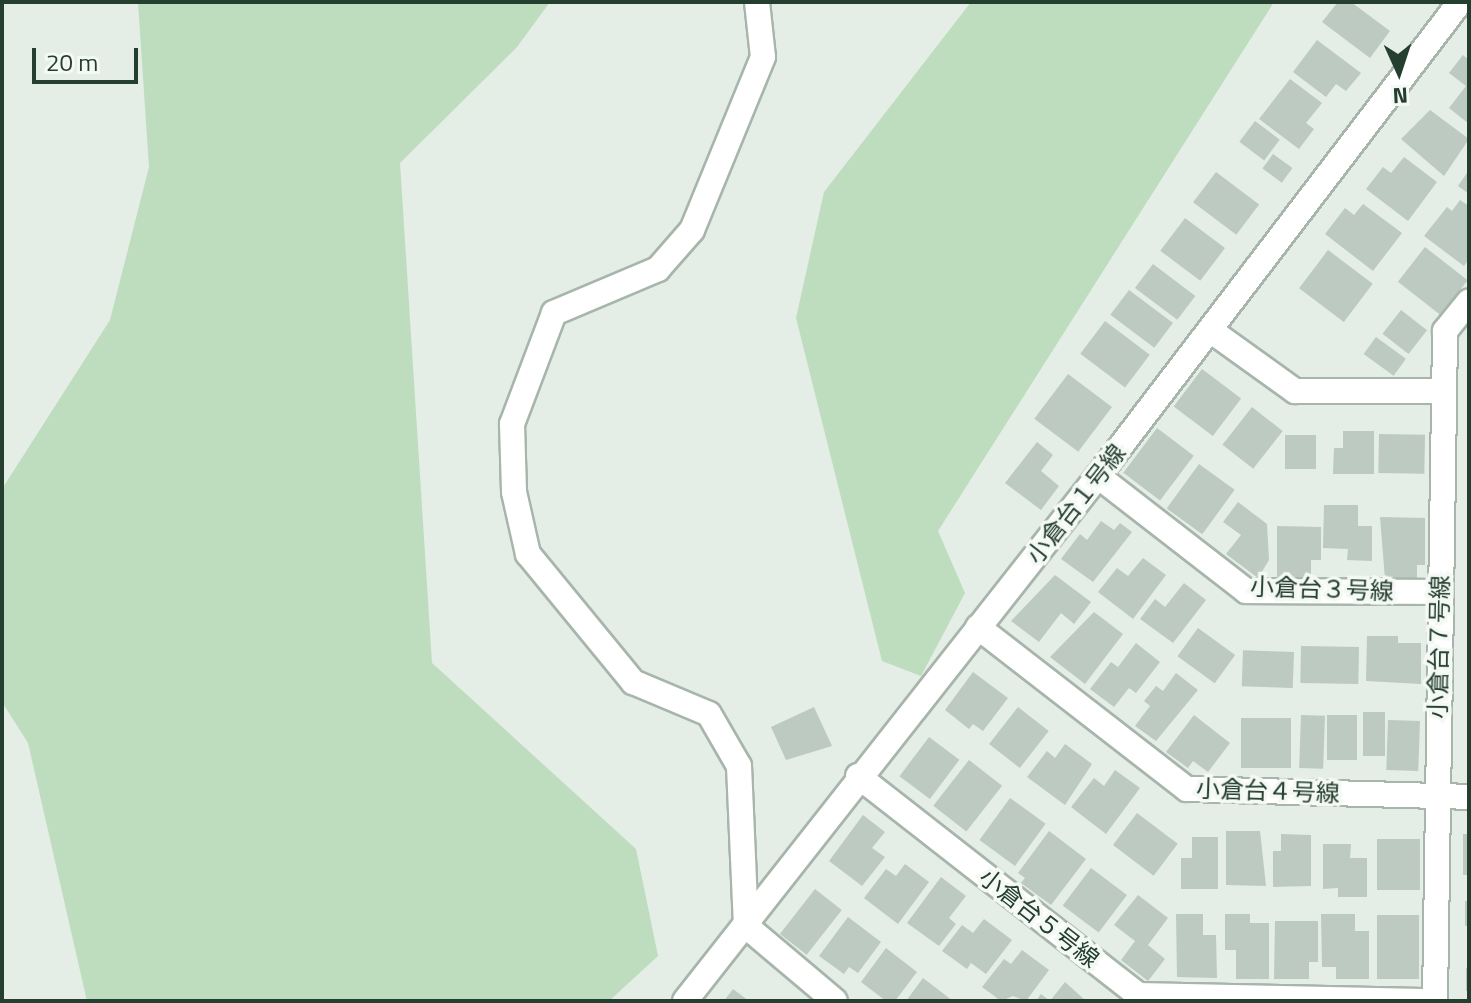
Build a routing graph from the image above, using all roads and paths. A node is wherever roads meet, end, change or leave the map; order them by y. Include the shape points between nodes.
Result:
1 (757, 2) edge
2 (1460, 2) edge
3 (1469, 301) edge
4 (1210, 330) junction
5 (1444, 391) junction
6 (1098, 476) junction
7 (1440, 592) junction
8 (978, 627) junction
9 (858, 776) junction
10 (1436, 796) junction
11 (1469, 797) edge
12 (746, 926) junction
13 (685, 1001) edge
14 (835, 1001) edge
15 (1435, 1001) edge

1 - 12 street via 763,57 692,230 658,269 554,313 512,424 514,492 528,554 633,682 709,714 739,766
2 - 4 street, 小倉台１号線
3 - 5 street, 小倉台７号線 via 1445,331
4 - 5 street via 1295,391
4 - 6 street, 小倉台１号線
5 - 7 street, 小倉台７号線
6 - 7 street, 小倉台３号線 via 1246,591
6 - 8 street, 小倉台１号線
7 - 10 street, 小倉台７号線
8 - 9 street, 小倉台１号線
8 - 10 street, 小倉台４号線 via 1187,789
9 - 12 street, 小倉台１号線
9 - 15 street, 小倉台５号線 via 1138,995
10 - 11 street, 小倉台４号線
10 - 15 street, 小倉台７号線
12 - 13 street, 小倉台１号線
12 - 14 street

